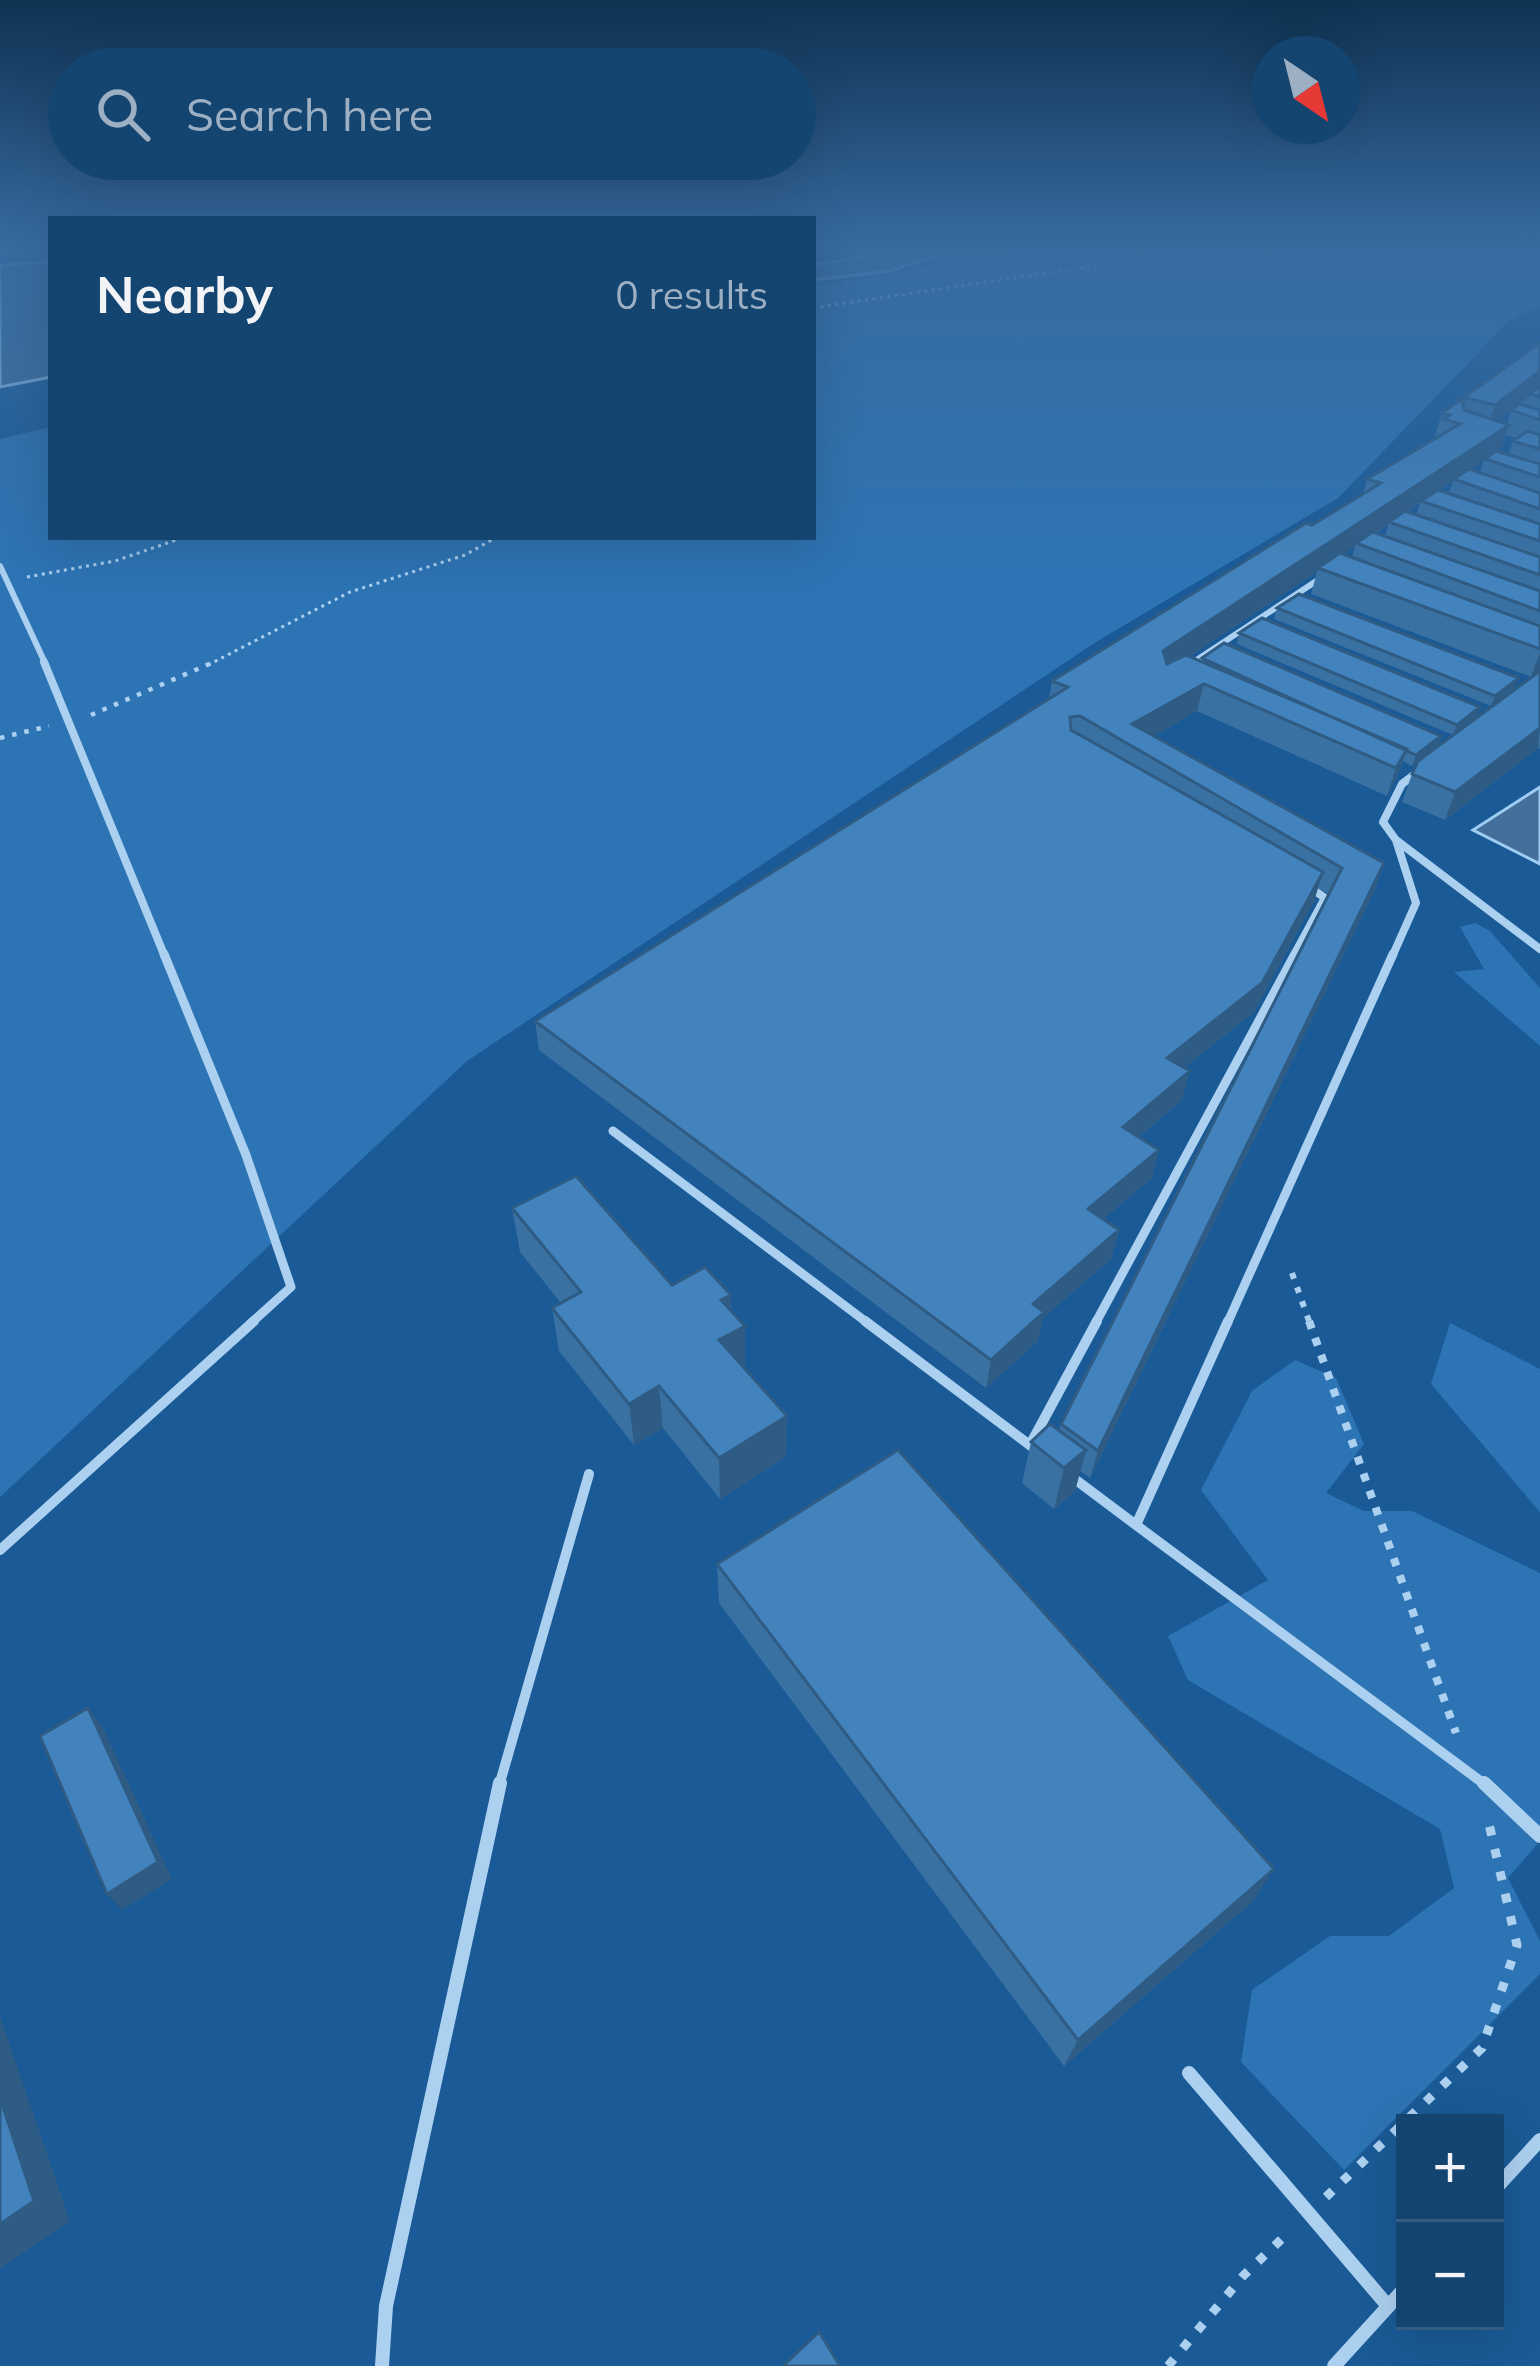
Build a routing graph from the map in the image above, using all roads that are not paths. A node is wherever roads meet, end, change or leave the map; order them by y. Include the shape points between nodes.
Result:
1 (0, 566) edge
2 (1332, 571) edge
3 (1295, 595) junction
4 (1317, 604) edge
5 (1258, 620) junction
6 (1279, 629) edge
7 (1221, 645) junction
8 (1242, 654) edge
9 (1201, 682) edge
10 (1427, 765) edge
11 (1392, 766) edge
12 (1413, 776) junction
13 (1396, 840) junction
14 (1303, 883) edge
15 (1540, 949) edge
16 (613, 1131) dead end
17 (1030, 1445) junction
18 (1048, 1458) edge
19 (1065, 1472) edge
20 (589, 1474) dead end
21 (1136, 1525) junction
22 (0, 1550) edge
23 (1540, 1836) edge
24 (1189, 2073) dead end
25 (1540, 2140) edge
26 (1504, 2179) edge
27 (1396, 2298) edge
28 (1388, 2306) junction
29 (382, 2366) edge
30 (1334, 2366) edge

1 - 22 lane via 246,1155 291,1287
2 - 3 lane
3 - 4 lane
3 - 5 lane
5 - 6 lane
5 - 7 lane
7 - 8 lane
7 - 9 lane via 1179,672
10 - 12 lane
11 - 12 lane
12 - 13 lane via 1383,822
13 - 15 lane
13 - 21 lane via 1416,903
14 - 17 lane via 1324,898
16 - 17 lane
17 - 18 lane
19 - 21 lane
20 - 29 lane via 510,1735 386,2306
21 - 23 lane via 1470,1770
24 - 28 lane
25 - 26 lane
27 - 28 lane
28 - 30 lane

